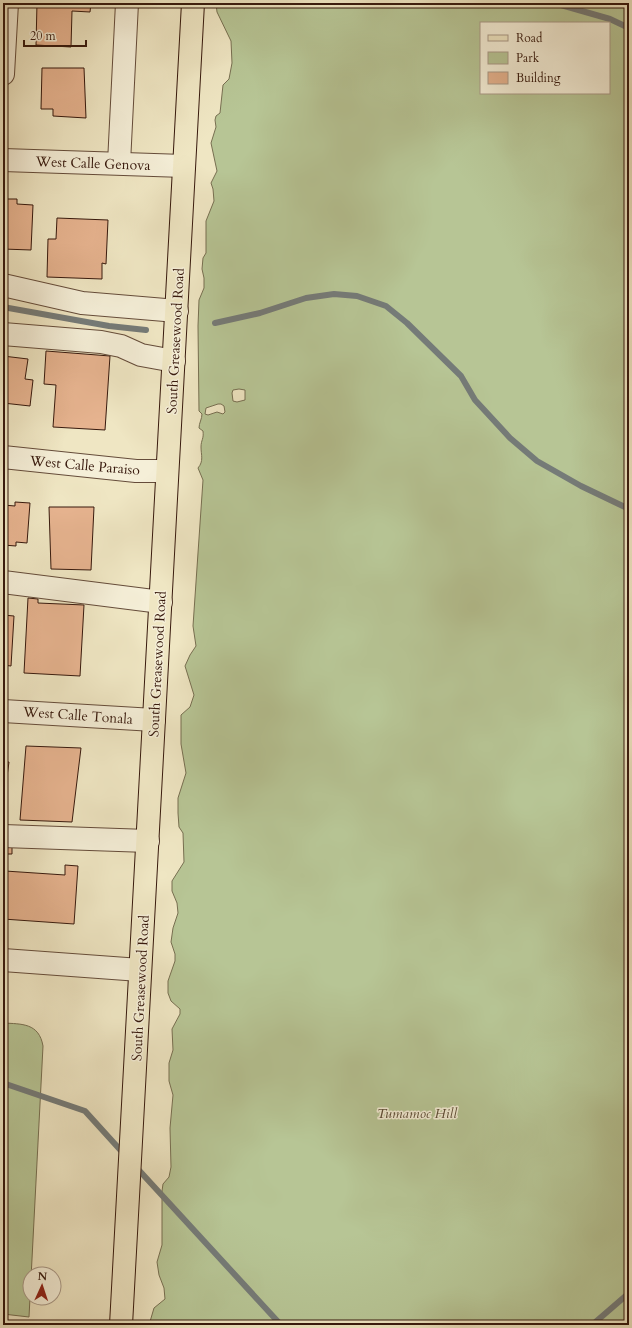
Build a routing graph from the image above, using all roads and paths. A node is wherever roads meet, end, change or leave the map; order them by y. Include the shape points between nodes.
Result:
1 (7, 3) edge
2 (127, 3) edge
3 (193, 3) edge
4 (3, 74) edge
5 (3, 160) edge
6 (119, 163) junction
7 (184, 166) junction
8 (3, 285) edge
9 (177, 311) junction
10 (3, 334) edge
11 (174, 361) junction
12 (3, 457) edge
13 (167, 471) junction
14 (3, 582) edge
15 (160, 602) junction
16 (3, 711) edge
17 (154, 720) junction
18 (3, 836) edge
19 (148, 841) junction
20 (3, 960) edge
21 (140, 970) junction
22 (121, 1325) edge

1 - 4 street
2 - 6 street
3 - 7 main road, South Greasewood Road
5 - 6 street, West Calle Genova
6 - 7 street, West Calle Genova
7 - 9 main road, South Greasewood Road
8 - 9 street via 82,303
9 - 11 main road, South Greasewood Road
10 - 11 street via 101,342 121,346 141,355
11 - 13 main road, South Greasewood Road
12 - 13 street, West Calle Paraiso via 136,471
13 - 15 main road, South Greasewood Road
14 - 15 street
15 - 17 main road, South Greasewood Road
16 - 17 street, West Calle Tonala
17 - 19 main road, South Greasewood Road
18 - 19 street
19 - 21 main road, South Greasewood Road
20 - 21 street
21 - 22 main road, South Greasewood Road

